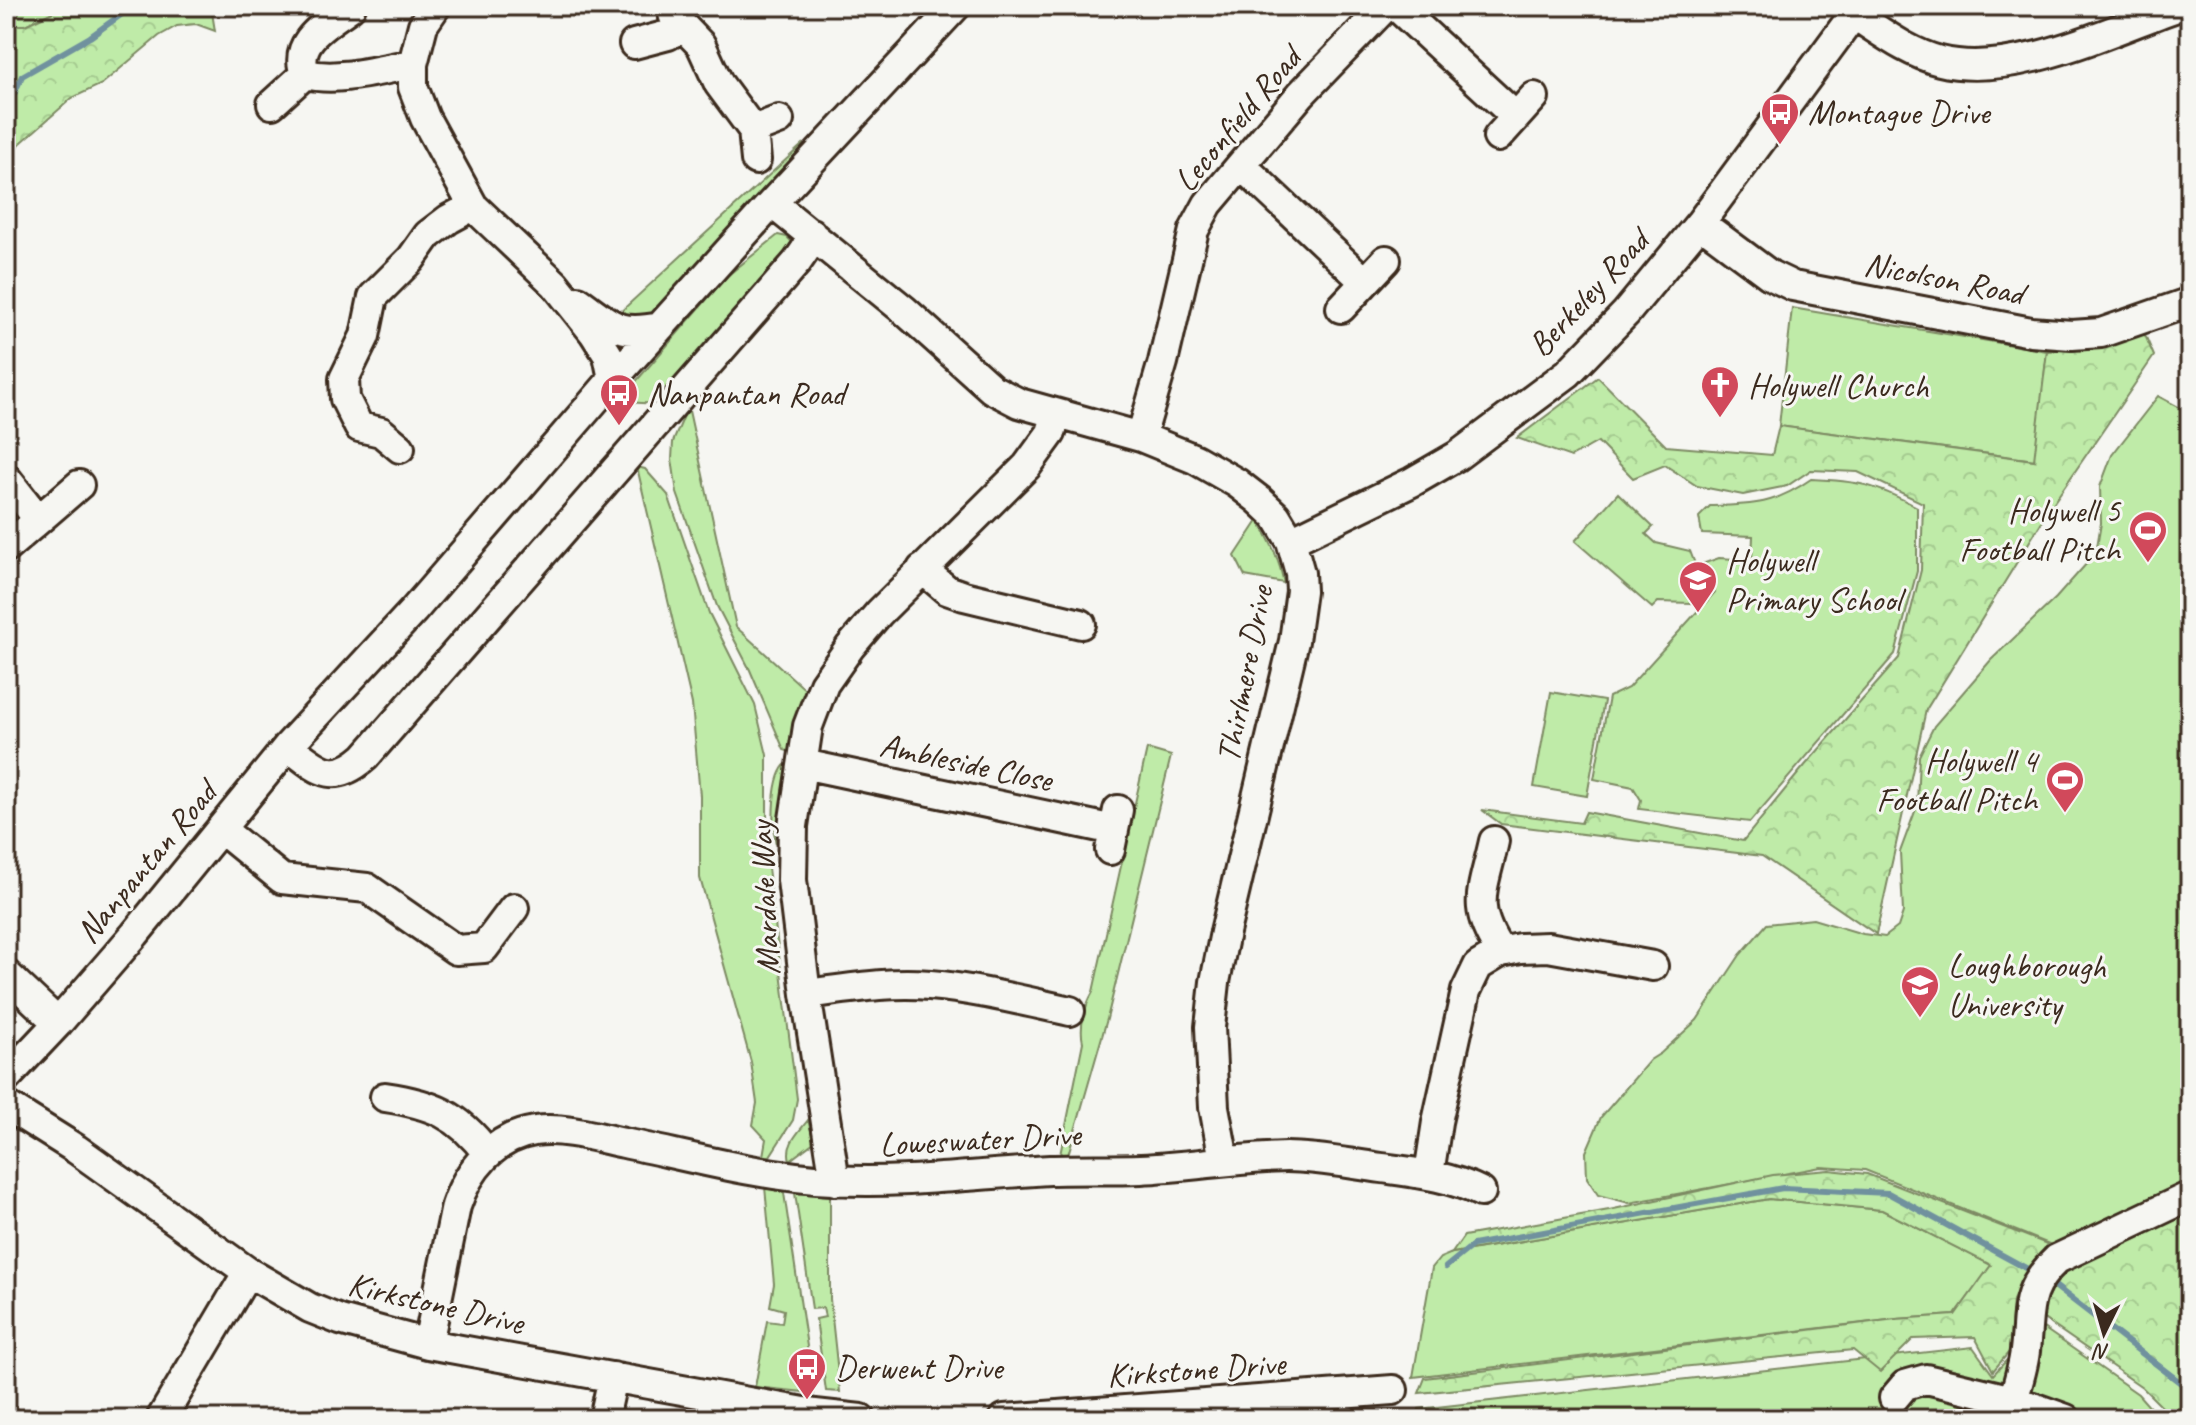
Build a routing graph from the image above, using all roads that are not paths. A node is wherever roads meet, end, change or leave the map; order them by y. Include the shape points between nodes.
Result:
1 (351, 6) edge
2 (436, 6) edge
3 (956, 6) edge
4 (1386, 6) edge
5 (1396, 6) edge
6 (2179, 6) edge
7 (1857, 10) edge
8 (677, 17) edge
9 (634, 44) dead end
10 (413, 64) junction
11 (305, 74) junction
12 (272, 104) dead end
13 (1516, 117) dead end
14 (779, 120) dead end
15 (753, 130) junction
16 (756, 160) dead end
17 (1241, 165) junction
18 (772, 203) junction
19 (473, 206) junction
20 (1700, 223) junction
21 (811, 233) junction
22 (1386, 260) dead end
23 (1364, 281) junction
24 (555, 284) junction
25 (2190, 302) edge
26 (1341, 308) dead end
27 (660, 327) junction
28 (613, 379) junction
29 (1056, 415) junction
30 (1141, 437) junction
31 (400, 448) dead end
32 (6, 478) edge
33 (79, 485) dead end
34 (38, 519) junction
35 (1291, 541) junction
36 (6, 548) edge
37 (922, 569) junction
38 (1080, 625) dead end
39 (288, 746) junction
40 (803, 764) junction
41 (222, 830) junction
42 (1114, 830) dead end
43 (1494, 841) dead end
44 (514, 908) dead end
45 (1501, 952) junction
46 (1642, 959) dead end
47 (6, 974) edge
48 (806, 994) junction
49 (1070, 1012) dead end
50 (58, 1023) junction
51 (6, 1078) edge
52 (6, 1105) edge
53 (402, 1107) dead end
54 (487, 1153) junction
55 (1224, 1160) junction
56 (1429, 1174) junction
57 (835, 1181) junction
58 (1481, 1192) dead end
59 (2190, 1196) edge
60 (248, 1272) junction
61 (428, 1344) junction
62 (613, 1377) junction
63 (1393, 1390) dead end
64 (1894, 1398) dead end
65 (2013, 1400) junction
66 (1260, 1410) edge
67 (815, 1417) edge
68 (161, 1419) edge
69 (604, 1419) edge
70 (861, 1419) edge
71 (1004, 1419) edge
72 (2066, 1419) edge

1 - 11 street via 310,36 301,63
2 - 10 street via 423,25
3 - 18 street, Nanpantan Road
4 - 17 street, Leconfield Road
5 - 13 street
6 - 7 street via 2018,61 1973,66 1938,61 1908,48
7 - 20 street, Berkeley Road
8 - 9 street via 668,35
8 - 15 street via 701,45 719,84
10 - 11 street via 337,76
10 - 19 street via 413,87 425,118
11 - 12 street
14 - 15 street
15 - 16 street
17 - 23 street
17 - 30 street, Leconfield Road via 1194,230
18 - 21 street, Thirlmere Drive
18 - 27 street, Nanpantan Road
19 - 24 street
19 - 31 street via 428,235 411,259 366,290 365,336 344,379 352,435 381,432
20 - 25 street, Nicolson Road via 1793,286 2031,332 2101,333
20 - 35 street, Berkeley Road via 1568,373 1457,456
21 - 29 street, Thirlmere Drive via 992,389
21 - 39 street via 797,262 724,348 365,757 336,774 316,767
22 - 23 street
23 - 26 street
24 - 27 street via 620,329
24 - 28 street via 608,355
27 - 28 street, Nanpantan Road
28 - 39 street, Nanpantan Road via 414,610
29 - 30 street, Thirlmere Drive
29 - 37 street, Mardale Way via 1051,433 1027,466
30 - 35 street, Thirlmere Drive via 1237,483 1276,516
32 - 34 street
33 - 34 street
34 - 36 street
35 - 55 street, Thirlmere Drive via 1301,591 1294,641 1225,932 1210,1027 1214,1107
37 - 38 street via 947,590
37 - 40 street, Mardale Way via 879,613 824,684 808,726
39 - 41 street, Nanpantan Road
40 - 42 street, Ambleside Close
40 - 48 street, Mardale Way via 793,826 792,880
41 - 44 street via 282,879 367,888 456,950 484,948
41 - 50 street, Nanpantan Road
43 - 45 street via 1480,905 1485,929
45 - 46 street via 1548,947
45 - 56 street via 1478,966 1466,991
47 - 50 street
48 - 49 street via 929,985
48 - 57 street, Mardale Way
50 - 51 street, Nanpantan Road
52 - 60 street, Kirkstone Drive
53 - 54 street via 432,1106 450,1115
54 - 57 street, Loweswater Drive via 516,1136 548,1130
54 - 61 street, Loweswater Drive via 473,1169 456,1206
55 - 56 street, Loweswater Drive via 1289,1157
55 - 57 street, Loweswater Drive via 1143,1169
56 - 58 street, Loweswater Drive
59 - 65 street via 2057,1259 2027,1307 2025,1351
60 - 61 street, Kirkstone Drive via 310,1308
60 - 68 street
61 - 62 street, Kirkstone Drive
62 - 67 street, Kirkstone Drive
62 - 69 street
63 - 66 street, Kirkstone Drive
64 - 65 street via 1905,1385 1926,1379
65 - 72 street
66 - 71 street, Kirkstone Drive
67 - 70 street, Kirkstone Drive

